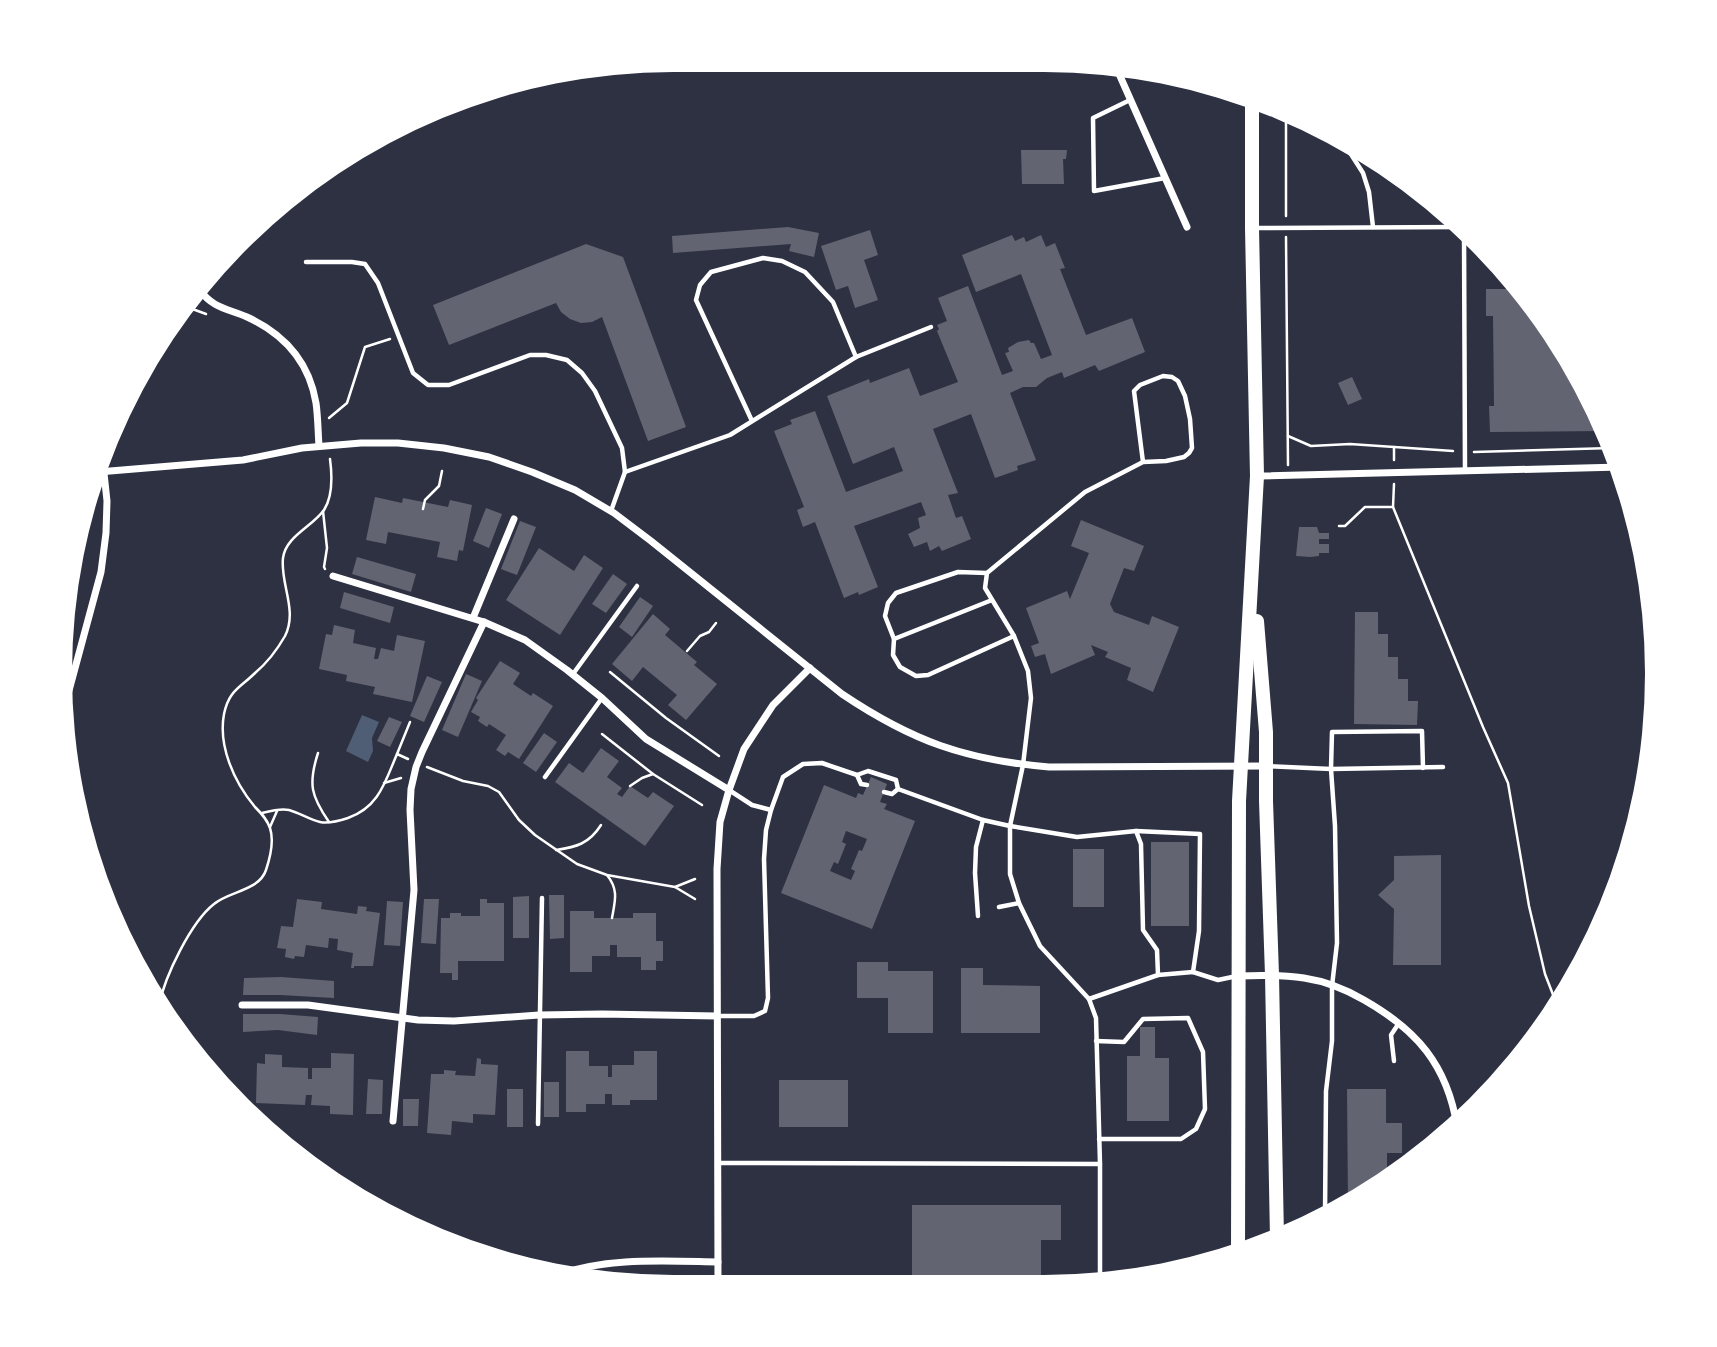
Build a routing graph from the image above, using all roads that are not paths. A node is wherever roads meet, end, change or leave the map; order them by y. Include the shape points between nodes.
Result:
1 (1119, 77) edge
2 (1130, 100) junction
3 (1252, 110) edge
4 (1353, 158) edge
5 (1165, 178) junction
6 (1187, 227) dead end
7 (1373, 227) junction
8 (1446, 227) edge
9 (1252, 228) junction
10 (1464, 243) edge
11 (306, 262) dead end
12 (205, 296) edge
13 (931, 327) dead end
14 (856, 357) junction
15 (752, 421) junction
16 (318, 446) junction
17 (1143, 462) junction
18 (1608, 467) edge
19 (107, 471) edge
20 (1465, 471) junction
21 (625, 472) junction
22 (1257, 476) junction
23 (103, 483) edge
24 (611, 511) junction
25 (514, 519) dead end
26 (987, 573) junction
27 (1252, 575) junction
28 (333, 576) road end
29 (637, 586) dead end
30 (992, 600) junction
31 (473, 618) junction
32 (484, 622) junction
33 (1014, 636) junction
34 (894, 639) junction
35 (810, 668) junction
36 (573, 675) junction
37 (72, 678) edge
38 (601, 698) junction
39 (1023, 765) junction
40 (1241, 766) junction
41 (1266, 766) junction
42 (1443, 767) dead end
43 (1423, 768) junction
44 (1331, 769) junction
45 (857, 775) junction
46 (545, 776) dead end
47 (867, 785) dead end
48 (898, 789) junction
49 (729, 790) junction
50 (884, 792) dead end
51 (771, 810) junction
52 (983, 820) junction
53 (1010, 826) junction
54 (1136, 831) junction
55 (542, 898) dead end
56 (1018, 903) junction
57 (999, 907) dead end
58 (978, 916) dead end
59 (1193, 972) junction
60 (1157, 975) junction
61 (1272, 975) junction
62 (1239, 976) junction
63 (1332, 986) junction
64 (1089, 999) junction
65 (242, 1005) dead end
66 (538, 1015) junction
67 (717, 1016) junction
68 (402, 1018) junction
69 (1399, 1023) junction
70 (1096, 1041) junction
71 (1394, 1061) dead end
72 (1455, 1112) edge
73 (393, 1121) dead end
74 (537, 1124) dead end
75 (1099, 1139) junction
76 (718, 1163) junction
77 (1100, 1164) junction
78 (1325, 1205) edge
79 (1277, 1228) edge
80 (1238, 1243) edge
81 (718, 1262) junction
82 (579, 1268) edge
83 (1100, 1272) edge
84 (718, 1275) edge

1 - 2 street
2 - 5 street
2 - 5 lane via 1093,118 1094,191
3 - 9 main road
4 - 7 lane via 1369,192
5 - 6 street
7 - 8 lane
7 - 9 lane
9 - 22 main road
10 - 20 lane
11 - 21 lane via 365,264 378,283 414,373 428,385 449,386 530,355 567,360 595,391 622,448
12 - 16 street via 220,308 274,331 297,354 312,383
13 - 14 lane
14 - 15 lane
14 - 15 lane via 833,302 805,272 763,258 711,272 700,285 696,300
15 - 21 lane via 730,435
16 - 19 street via 243,460
16 - 24 street via 398,443 489,457 575,490
17 - 17 lane via 1184,457 1192,448 1185,396 1172,377 1163,376 1134,391
17 - 26 lane via 1085,492
18 - 20 street
20 - 22 street
21 - 24 lane
22 - 27 main road
23 - 37 street via 106,533 100,572
24 - 35 street
25 - 31 street
26 - 30 lane via 985,588
26 - 34 lane via 958,572 896,593 885,616
27 - 40 main road
27 - 41 main road
28 - 31 street
29 - 36 lane
30 - 33 lane
30 - 34 lane
31 - 32 street
32 - 36 street via 525,640
32 - 68 street via 417,763 411,789 414,890
33 - 34 lane via 928,675 916,676 900,667 893,655
33 - 39 lane via 1028,671 1031,698
35 - 39 street via 873,715 906,733 976,757
35 - 49 street via 773,705 744,749
36 - 38 street
38 - 46 lane
38 - 49 street via 646,739
39 - 40 street
39 - 53 lane
40 - 41 street
40 - 62 main road
41 - 44 lane
41 - 61 main road
42 - 43 lane
43 - 44 lane
43 - 44 lane via 1422,732 1413,731 1332,732
44 - 63 lane via 1337,943
45 - 47 lane
45 - 48 lane via 868,771 896,780
45 - 51 lane via 822,762 803,764 783,777
48 - 50 lane via 892,794
48 - 52 lane
49 - 51 lane via 752,805
49 - 67 street via 720,822 717,869
51 - 67 lane via 764,859 765,1010 754,1016
52 - 53 lane
52 - 58 lane via 976,847
53 - 54 lane via 1076,837
53 - 56 lane via 1010,874
54 - 59 lane via 1200,834 1199,931
54 - 60 lane via 1143,930 1157,950
55 - 66 lane
56 - 57 lane
56 - 64 lane via 1040,946
59 - 60 lane
59 - 62 lane via 1218,980
60 - 64 lane
61 - 62 street
61 - 63 street
61 - 79 main road
62 - 80 main road
63 - 69 street
63 - 78 lane
64 - 70 lane via 1096,1018
65 - 68 street via 308,1006
66 - 67 street
66 - 68 street via 454,1021
66 - 74 lane
67 - 76 street
68 - 73 street
69 - 71 lane via 1391,1035
69 - 72 street via 1433,1059
70 - 75 lane
70 - 75 lane via 1124,1042 1143,1019 1188,1018 1203,1052 1205,1109 1196,1129 1181,1139
75 - 77 lane
76 - 77 lane
76 - 81 street
77 - 83 lane
81 - 82 street via 624,1261
81 - 84 street

